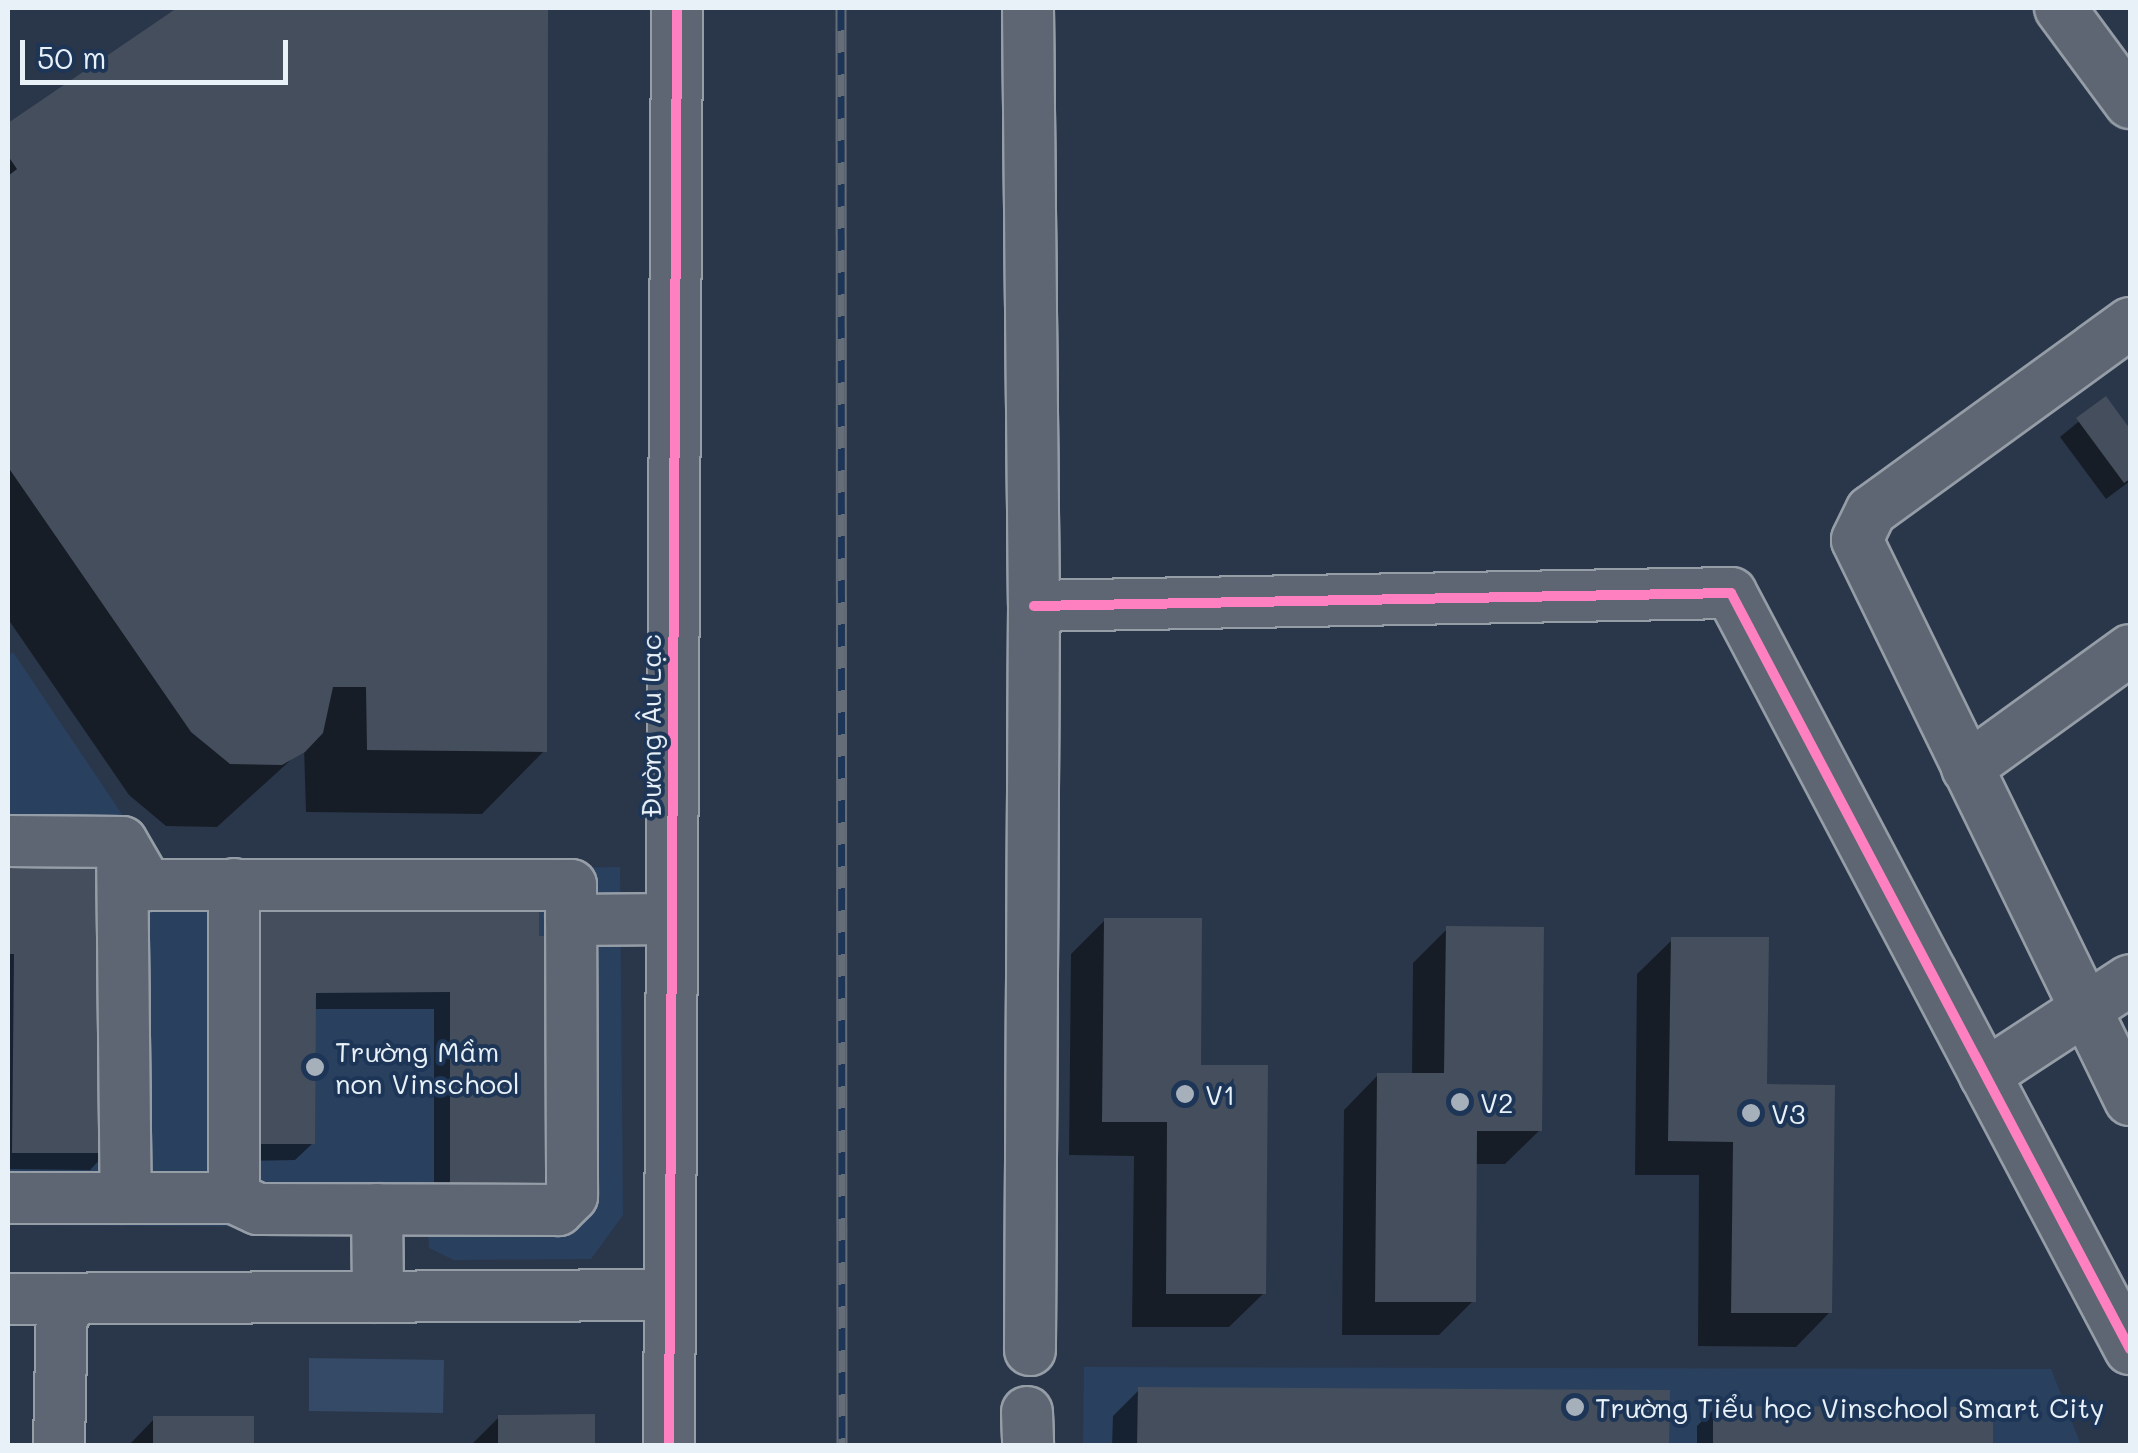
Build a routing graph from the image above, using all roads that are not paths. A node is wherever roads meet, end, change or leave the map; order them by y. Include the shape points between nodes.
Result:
1 (676, 8) edge
2 (1028, 8) edge
3 (2060, 8) edge
4 (2130, 102) edge
5 (2130, 322) edge
6 (1034, 606) junction
7 (2130, 650) edge
8 (1967, 768) junction
9 (8, 841) edge
10 (122, 842) junction
11 (234, 884) junction
12 (671, 919) junction
13 (571, 920) junction
14 (2130, 980) edge
15 (2087, 1012) junction
16 (1985, 1075) junction
17 (2130, 1100) edge
18 (8, 1198) edge
19 (126, 1198) junction
20 (234, 1198) junction
21 (377, 1209) junction
22 (669, 1295) junction
23 (378, 1298) junction
24 (8, 1299) edge
25 (62, 1300) junction
26 (2130, 1349) edge
27 (1030, 1350) dead end
28 (59, 1446) edge
29 (670, 1446) edge

1 - 12 street, Đường Âu Lạc
2 - 6 street
3 - 4 street
5 - 8 street via 1860,527 1861,553
6 - 16 street via 1731,594
6 - 27 street
7 - 8 street
8 - 15 street
9 - 10 street
10 - 11 street via 146,885
10 - 19 street
11 - 13 street via 571,885
11 - 20 street
12 - 13 street
12 - 22 street, Đường Âu Lạc
13 - 21 street via 570,1203 558,1210
14 - 15 street
15 - 16 street
15 - 17 street
16 - 26 street
18 - 19 street
19 - 20 street
20 - 21 street via 258,1209
21 - 23 street
22 - 23 street
22 - 29 street, Đường Âu Lạc
23 - 25 street
24 - 25 street
25 - 28 street

